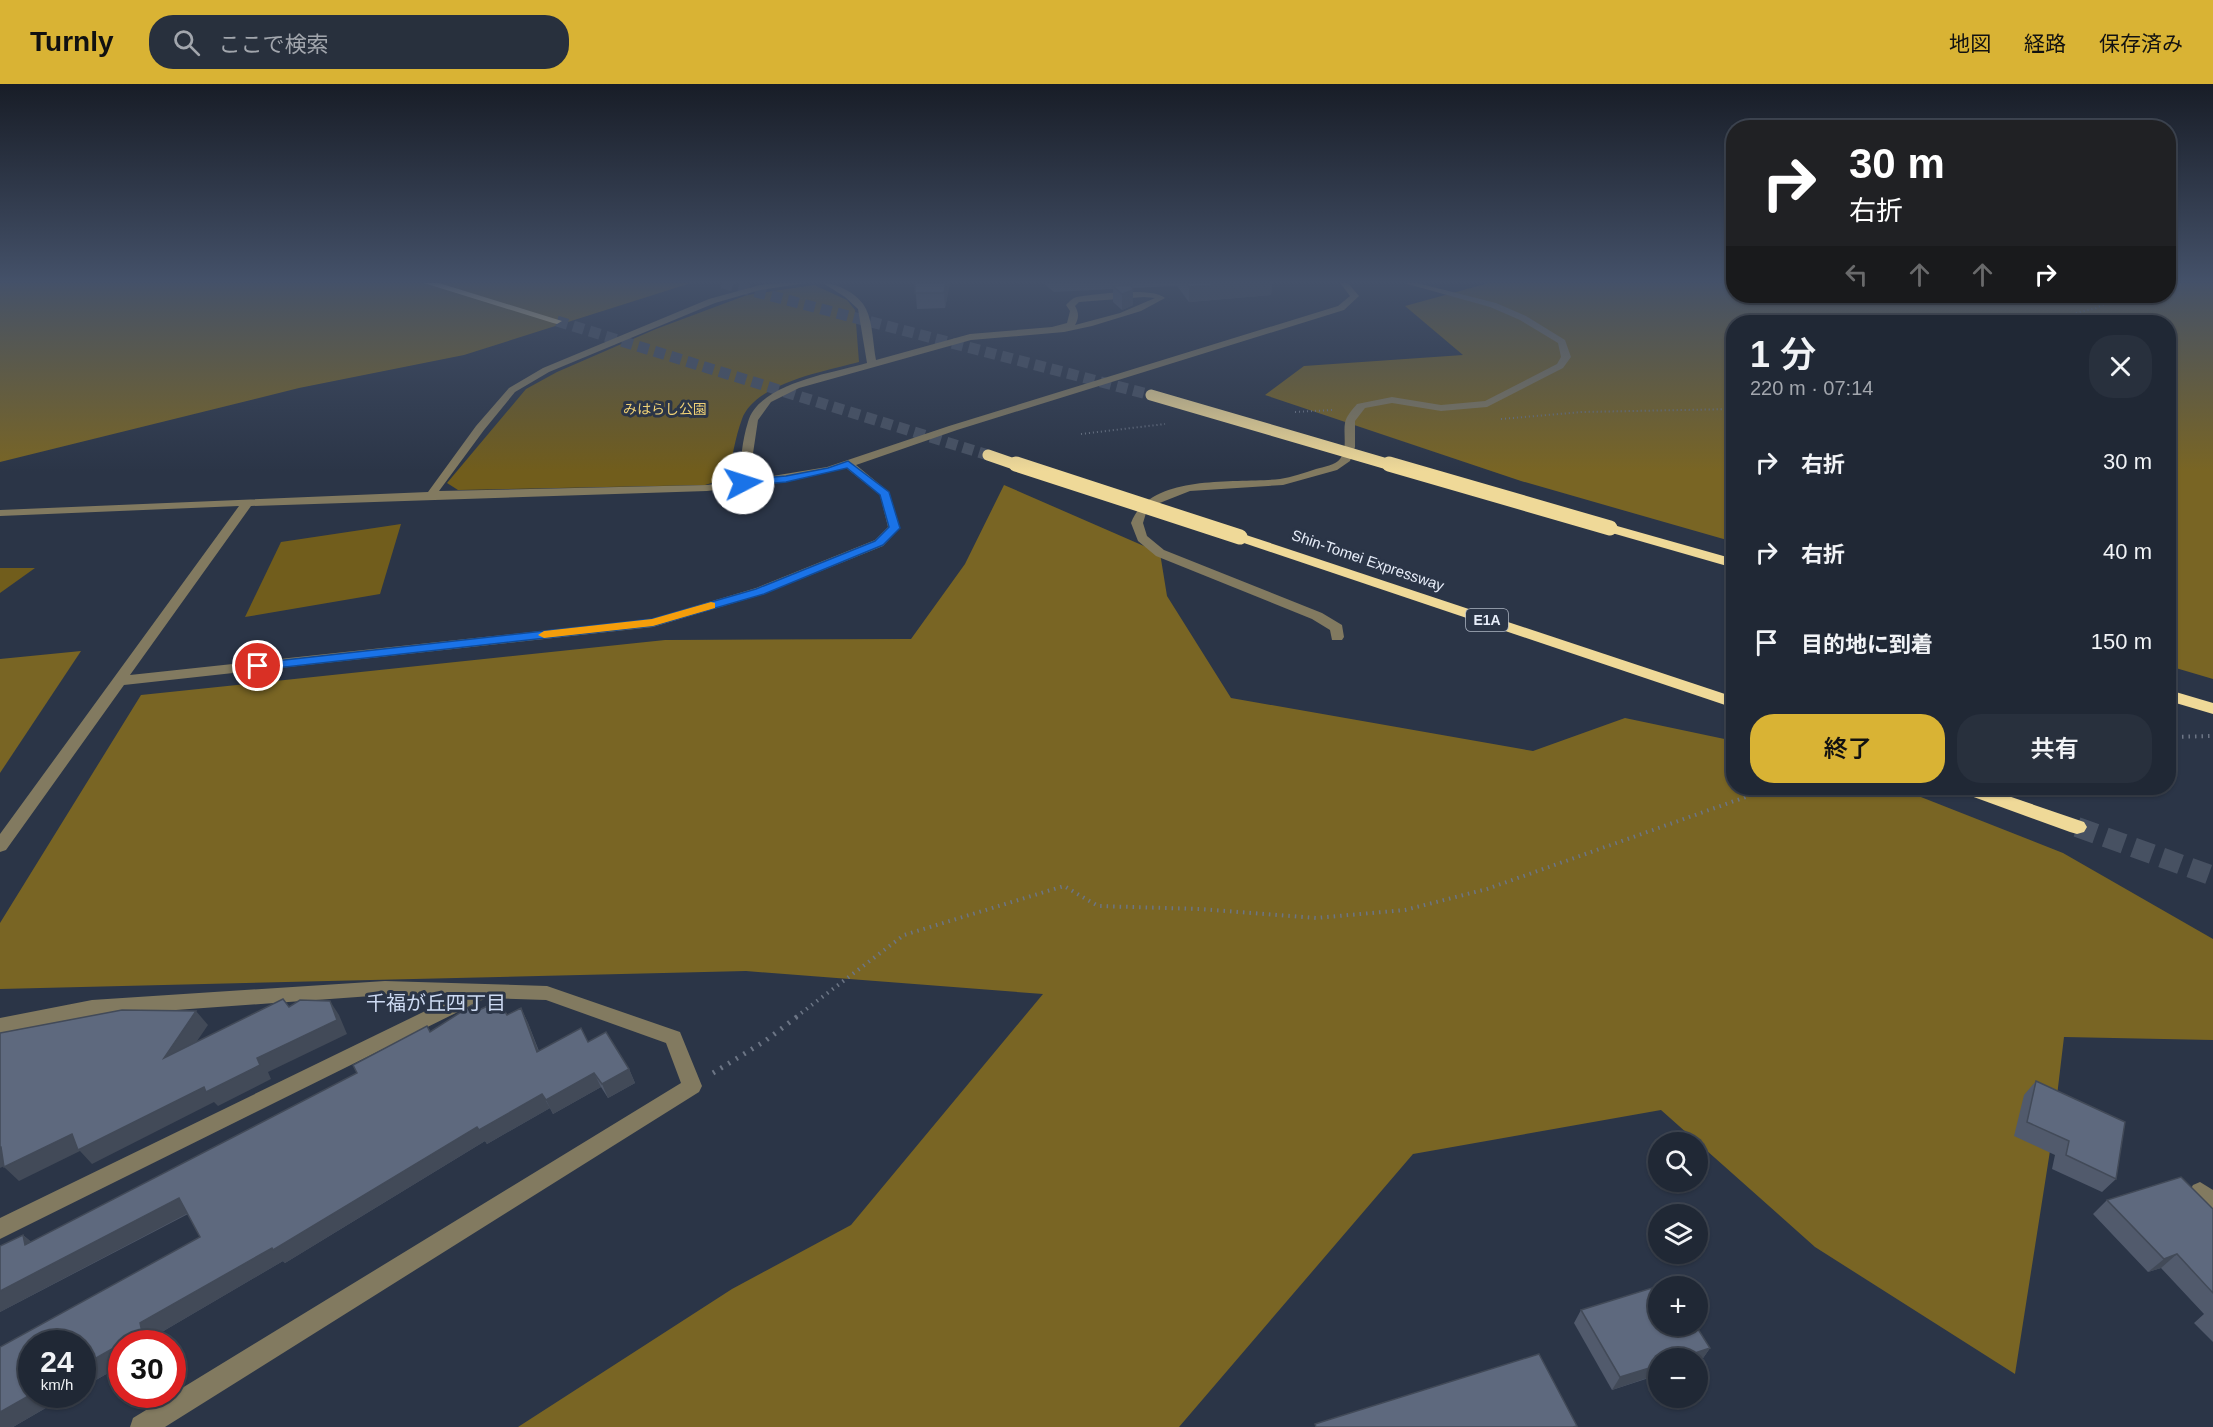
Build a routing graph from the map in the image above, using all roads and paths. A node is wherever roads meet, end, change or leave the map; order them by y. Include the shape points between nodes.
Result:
1 (602, 346) edge
2 (869, 346) edge
3 (937, 346) edge
4 (1219, 346) edge
5 (1563, 346) edge
6 (872, 363) junction
7 (1151, 395) tunnel mouth
8 (988, 455) tunnel mouth
9 (848, 464) junction
10 (743, 483) junction
11 (431, 495) junction
12 (248, 502) junction
13 (0, 513) edge
14 (1726, 562) edge
15 (1337, 637) dead end
16 (118, 681) junction
17 (2176, 698) edge
18 (1726, 700) edge
19 (2213, 709) edge
20 (2213, 736) edge
21 (2176, 737) edge
22 (1751, 795) edge
23 (1987, 795) edge
24 (2077, 827) tunnel mouth
25 (0, 846) edge
26 (485, 991) junction
27 (0, 1026) edge
28 (692, 1086) junction
29 (0, 1229) edge
30 (142, 1427) edge

1 - 11 street via 512,390
2 - 6 street
3 - 6 street
4 - 9 street
5 - 15 street via 1566,357 1560,366 1487,404 1441,408 1392,400 1361,406 1350,421 1350,447 1345,461 1333,468 1282,482 1189,488 1153,502 1141,512 1137,523 1142,538 1160,553 1317,616 1337,628
6 - 10 street via 796,386 767,400 753,420
7 - 14 highway, bridge
8 - 18 highway, Shin-Tomei Expressway / E1A, bridge
9 - 10 street via 786,479
9 - 16 street via 885,494 894,528 879,543 760,591 653,623
10 - 11 street via 707,488
11 - 12 street
12 - 13 street
12 - 16 street
16 - 25 street
17 - 19 highway
20 - 21 path
22 - 28 path via 1487,889 1405,910 1316,918 1098,906 1064,886 904,935 765,1041
23 - 24 highway
26 - 27 street via 385,988 92,1008
26 - 28 street via 547,993 673,1038
26 - 29 street
28 - 30 street

